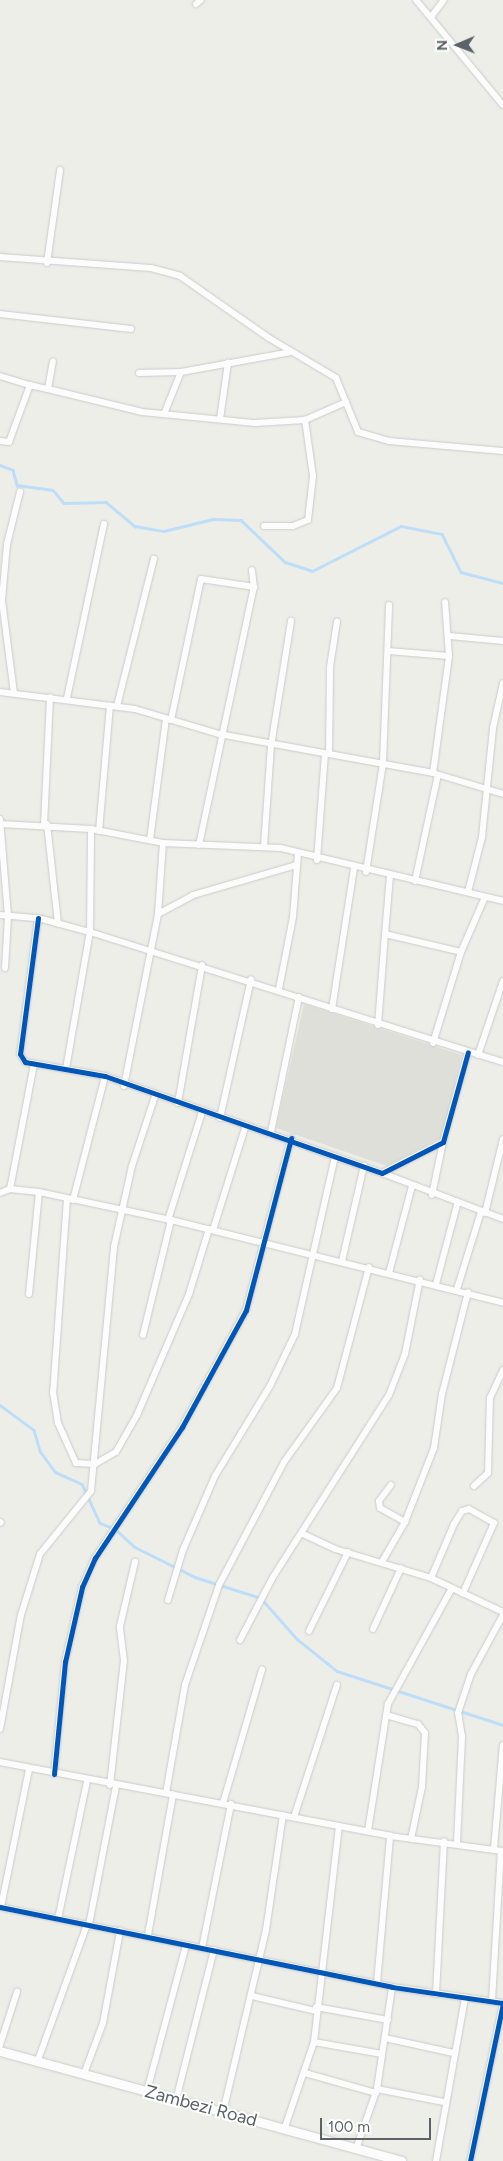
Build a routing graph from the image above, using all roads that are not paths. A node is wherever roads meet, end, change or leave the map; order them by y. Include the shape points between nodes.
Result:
1 (416, 0) edge
2 (444, 0) edge
3 (431, 17) junction
4 (503, 105) edge
5 (60, 170) dead end
6 (0, 258) edge
7 (47, 263) junction
8 (0, 314) edge
9 (130, 329) dead end
10 (291, 352) junction
11 (53, 362) dead end
12 (228, 363) junction
13 (181, 372) junction
14 (139, 373) dead end
15 (0, 376) edge
16 (30, 384) junction
17 (48, 389) junction
18 (346, 402) junction
19 (164, 414) junction
20 (220, 419) junction
21 (304, 420) junction
22 (0, 441) edge
23 (503, 451) edge
24 (20, 492) dead end
25 (104, 524) dead end
26 (264, 526) dead end
27 (154, 559) dead end
28 (252, 570) dead end
29 (254, 587) junction
30 (445, 602) dead end
31 (390, 604) dead end
32 (291, 620) dead end
33 (337, 622) dead end
34 (450, 636) junction
35 (503, 641) edge
36 (388, 651) junction
37 (449, 656) junction
38 (503, 682) edge
39 (0, 692) edge
40 (14, 693) junction
41 (50, 697) junction
42 (67, 698) junction
43 (114, 705) junction
44 (168, 719) junction
45 (219, 734) junction
46 (271, 746) junction
47 (327, 754) junction
48 (383, 763) junction
49 (435, 774) junction
50 (489, 790) junction
51 (503, 794) edge
52 (0, 819) edge
53 (0, 824) edge
54 (46, 825) junction
55 (91, 829) junction
56 (99, 831) junction
57 (150, 840) junction
58 (163, 843) junction
59 (198, 845) junction
60 (264, 846) junction
61 (298, 853) junction
62 (317, 860) junction
63 (296, 866) junction
64 (354, 868) junction
65 (366, 872) junction
66 (390, 876) junction
67 (415, 881) junction
68 (468, 892) junction
69 (485, 897) junction
70 (503, 901) edge
71 (158, 914) junction
72 (0, 915) edge
73 (8, 916) junction
74 (38, 918) junction
75 (58, 923) junction
76 (90, 932) junction
77 (385, 934) junction
78 (152, 952) junction
79 (461, 952) junction
80 (202, 965) junction
81 (5, 968) dead end
82 (251, 979) junction
83 (503, 981) edge
84 (278, 989) junction
85 (299, 997) junction
86 (332, 1009) junction
87 (378, 1025) junction
88 (433, 1043) junction
89 (468, 1052) junction
90 (478, 1055) junction
91 (503, 1062) edge
92 (34, 1064) junction
93 (66, 1069) junction
94 (104, 1076) junction
95 (124, 1086) junction
96 (155, 1096) junction
97 (178, 1103) junction
98 (202, 1112) junction
99 (220, 1118) junction
100 (246, 1126) junction
101 (270, 1132) junction
102 (291, 1138) junction
103 (503, 1139) edge
104 (444, 1142) junction
105 (335, 1156) junction
106 (364, 1166) junction
107 (382, 1172) junction
108 (412, 1186) junction
109 (10, 1189) junction
110 (39, 1192) junction
111 (0, 1193) edge
112 (432, 1195) junction
113 (70, 1200) junction
114 (457, 1205) junction
115 (121, 1211) junction
116 (483, 1213) junction
117 (503, 1219) edge
118 (169, 1220) junction
119 (211, 1229) junction
120 (266, 1244) junction
121 (313, 1254) junction
122 (342, 1261) junction
123 (369, 1267) junction
124 (389, 1273) junction
125 (420, 1279) junction
126 (436, 1284) junction
127 (456, 1289) junction
128 (468, 1292) junction
129 (29, 1294) dead end
130 (503, 1302) edge
131 (143, 1335) dead end
132 (503, 1370) edge
133 (95, 1464) junction
134 (391, 1484) dead end
135 (474, 1486) dead end
136 (405, 1522) junction
137 (303, 1534) junction
138 (348, 1552) junction
139 (383, 1560) junction
140 (135, 1562) dead end
141 (401, 1568) junction
142 (431, 1578) junction
143 (452, 1588) junction
144 (463, 1593) junction
145 (168, 1600) dead end
146 (503, 1613) edge
147 (373, 1629) dead end
148 (309, 1631) dead end
149 (240, 1640) dead end
150 (262, 1670) dead end
151 (337, 1685) dead end
152 (386, 1715) junction
153 (0, 1730) edge
154 (503, 1745) edge
155 (0, 1762) edge
156 (29, 1769) junction
157 (54, 1774) junction
158 (87, 1781) junction
159 (113, 1786) junction
160 (170, 1794) junction
161 (223, 1803) junction
162 (231, 1804) junction
163 (283, 1815) junction
164 (294, 1817) junction
165 (339, 1826) junction
166 (368, 1831) junction
167 (390, 1836) junction
168 (412, 1838) junction
169 (444, 1842) junction
170 (457, 1843) junction
171 (499, 1850) edge
172 (1, 1907) edge
173 (58, 1918) junction
174 (88, 1925) junction
175 (120, 1931) junction
176 (148, 1936) junction
177 (186, 1945) junction
178 (202, 1948) junction
179 (214, 1950) junction
180 (260, 1958) junction
181 (322, 1971) junction
182 (377, 1983) junction
183 (392, 1987) junction
184 (17, 1992) dead end
185 (436, 1994) junction
186 (252, 1996) junction
187 (465, 1998) junction
188 (492, 2001) junction
189 (316, 2009) junction
190 (388, 2020) junction
191 (385, 2038) junction
192 (314, 2042) junction
193 (0, 2045) edge
194 (0, 2051) edge
195 (453, 2053) junction
196 (382, 2054) junction
197 (38, 2060) junction
198 (305, 2072) junction
199 (84, 2074) junction
200 (147, 2091) junction
201 (377, 2091) junction
202 (176, 2100) junction
203 (444, 2102) junction
204 (223, 2112) junction
205 (284, 2130) junction
206 (356, 2149) junction
207 (401, 2161) edge
208 (436, 2161) edge
209 (470, 2161) edge

1 - 3 street
2 - 3 street
3 - 4 street
5 - 7 street
6 - 7 street
7 - 10 street via 151,268 180,276
8 - 9 street
10 - 12 street
10 - 18 street via 336,378
11 - 17 street
12 - 13 street
12 - 20 street
13 - 14 street
13 - 19 street
15 - 16 street
16 - 17 street
16 - 22 street via 9,442
17 - 19 street
18 - 21 street
18 - 23 street via 351,422 366,436
19 - 20 street
20 - 21 street via 255,423
21 - 26 street via 313,476 308,520 293,526
24 - 40 street via 10,526 2,600
25 - 42 street
27 - 43 street
28 - 29 street
29 - 44 street via 201,579
29 - 45 street
30 - 34 street
31 - 36 street
32 - 46 street
33 - 47 street via 330,668
34 - 35 street
34 - 37 street
36 - 37 street
36 - 48 street
37 - 49 street
38 - 50 street via 493,728
39 - 40 street
40 - 41 street
41 - 42 street
41 - 54 street
42 - 43 street
43 - 44 street
43 - 56 street
44 - 45 street
44 - 57 street
45 - 46 street
45 - 59 street
46 - 47 street
46 - 60 street
47 - 48 street
47 - 62 street
48 - 49 street
48 - 65 street
49 - 50 street
49 - 67 street
50 - 51 street
50 - 68 street
52 - 53 street
53 - 54 street
53 - 73 street
54 - 55 street
54 - 75 street
55 - 56 street
55 - 76 street
56 - 57 street
57 - 58 street
58 - 59 street
58 - 71 street
59 - 60 street
60 - 61 street
61 - 62 street
61 - 63 street
62 - 64 street
63 - 71 street via 194,895
63 - 84 street via 293,918
64 - 65 street
64 - 86 street
65 - 66 street
66 - 67 street
66 - 77 street
67 - 68 street
68 - 69 street
69 - 70 street
69 - 79 street
71 - 78 street
72 - 73 street
73 - 74 street
73 - 81 street
74 - 75 street
74 - 92 street via 20,1054
75 - 76 street
76 - 78 street
76 - 93 street
77 - 79 street
77 - 87 street
78 - 80 street
78 - 95 street
79 - 88 street
80 - 82 street
80 - 97 street
82 - 84 street
82 - 99 street
83 - 90 street
84 - 85 street
85 - 86 street
85 - 101 street
86 - 87 street
87 - 88 street
88 - 89 street
89 - 90 street
89 - 104 street
90 - 91 street
92 - 93 street
92 - 109 street
93 - 94 street
94 - 95 street
94 - 113 street
95 - 96 street
96 - 97 street
96 - 115 street
97 - 98 street
98 - 99 street
98 - 118 street
99 - 100 street
100 - 101 street
100 - 119 street
101 - 102 street
102 - 105 street
102 - 120 street
103 - 116 street
104 - 107 street
104 - 112 street
105 - 106 street
105 - 121 street
106 - 107 street
106 - 122 street
107 - 108 street
108 - 112 street
108 - 124 street
109 - 110 street
109 - 111 street
110 - 113 street
110 - 129 street
112 - 114 street
113 - 115 street
113 - 133 street via 55,1410 76,1463
114 - 116 street
114 - 126 street
115 - 118 street
115 - 133 street via 108,1298
116 - 117 street
116 - 127 street
118 - 119 street
118 - 131 street
119 - 120 street
119 - 133 street via 142,1406 116,1452
120 - 121 street
120 - 157 street via 246,1310 182,1427 95,1558 82,1587 65,1662
121 - 122 street
121 - 145 street via 294,1334 270,1386 215,1476 183,1550
122 - 123 street
123 - 124 street
123 - 160 street via 337,1388 284,1462 219,1585 185,1685
124 - 125 street
125 - 126 street
125 - 137 street via 399,1375
126 - 127 street
127 - 128 street
128 - 130 street
128 - 136 street via 442,1394 434,1448
132 - 135 street via 490,1398 488,1473
133 - 153 street via 87,1499 40,1554 29,1584
134 - 136 street via 379,1501 380,1508
136 - 139 street
137 - 138 street
137 - 149 street
138 - 139 street
138 - 148 street
139 - 141 street
140 - 159 street via 120,1626 124,1660
141 - 142 street
141 - 147 street
142 - 143 street
142 - 144 street via 454,1524 462,1511 469,1509 494,1524
143 - 144 street
143 - 152 street via 400,1676
144 - 146 street
146 - 170 street via 471,1674 458,1713 462,1737
150 - 161 street
151 - 164 street
152 - 166 street
152 - 168 street via 418,1724 425,1733 422,1787
154 - 171 street
155 - 156 street
156 - 157 street
156 - 172 street
157 - 158 street
158 - 159 street
158 - 173 street
159 - 160 street
159 - 174 street
160 - 161 street
160 - 176 street
161 - 162 street
162 - 163 street
162 - 178 street
163 - 164 street
163 - 180 street
164 - 165 street
165 - 166 street
165 - 181 street
166 - 167 street
167 - 168 street
167 - 182 street
168 - 169 street
169 - 170 street
169 - 185 street
170 - 171 street
171 - 188 street
172 - 173 street
173 - 174 street
174 - 175 street
174 - 197 street
175 - 176 street
175 - 199 street via 103,2023
176 - 177 street
177 - 178 street
177 - 200 street
178 - 179 street
179 - 180 street
179 - 202 street
180 - 181 street
180 - 186 street
181 - 182 street
181 - 189 street
182 - 183 street
183 - 185 street
183 - 190 street
184 - 193 street
185 - 187 street
186 - 189 street
186 - 204 street
187 - 188 street
187 - 195 street
188 - 209 street via 503,2003
189 - 190 street
189 - 192 street
190 - 191 street
191 - 195 street
191 - 196 street
192 - 196 street
192 - 198 street
194 - 197 main road, Zambezi Road
195 - 203 street
196 - 201 street
197 - 199 main road, Zambezi Road
198 - 201 street
198 - 205 street
199 - 200 main road, Zambezi Road
200 - 202 main road, Zambezi Road
201 - 203 street
201 - 206 street
202 - 204 main road, Zambezi Road
203 - 208 street
204 - 205 main road, Zambezi Road
205 - 206 main road, Zambezi Road
206 - 207 main road, Zambezi Road

